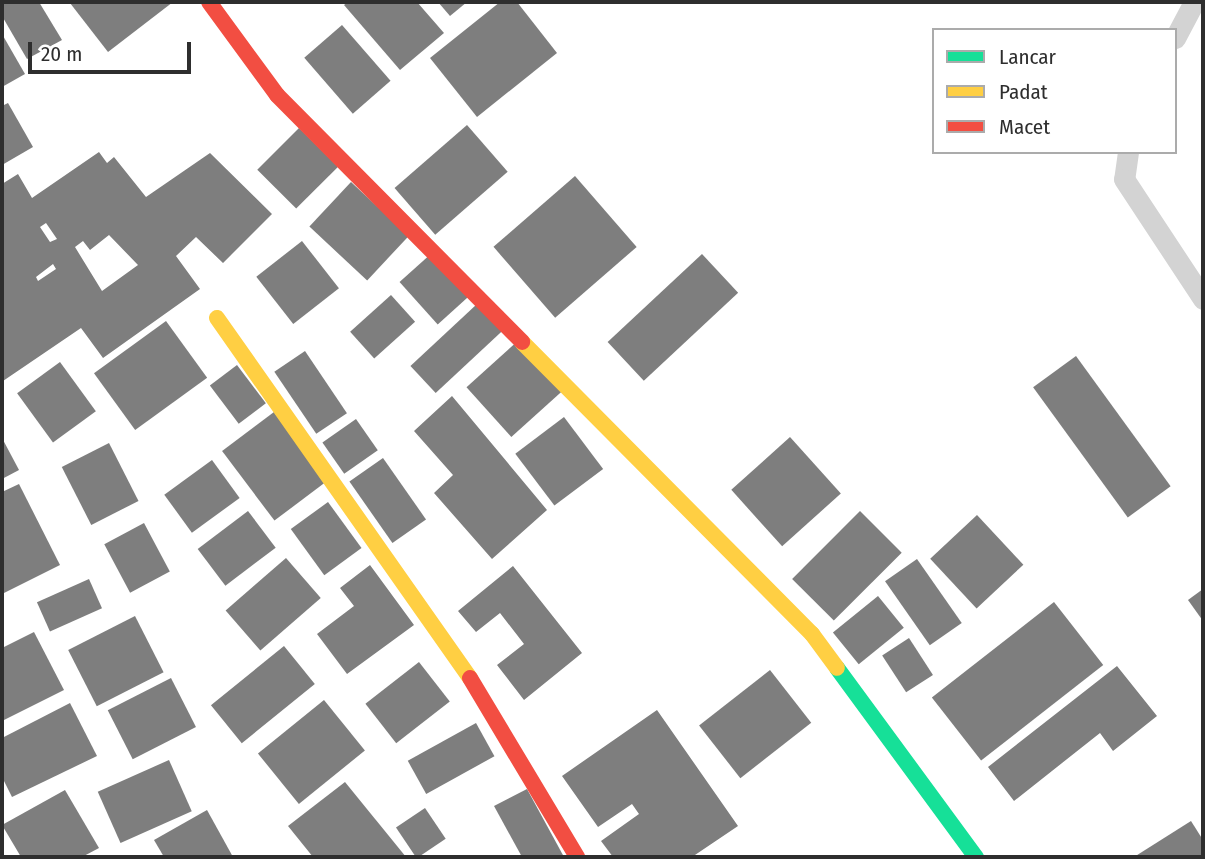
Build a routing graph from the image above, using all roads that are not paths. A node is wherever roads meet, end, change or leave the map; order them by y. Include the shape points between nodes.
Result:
1 (209, 2) edge
2 (1194, 2) edge
3 (1177, 34) edge
4 (1128, 154) edge
5 (1203, 299) edge
6 (217, 318) dead end
7 (577, 857) edge
8 (976, 857) edge

1 - 8 street via 277,95 812,634
2 - 3 lane
4 - 5 lane via 1124,179
6 - 7 street via 488,703

